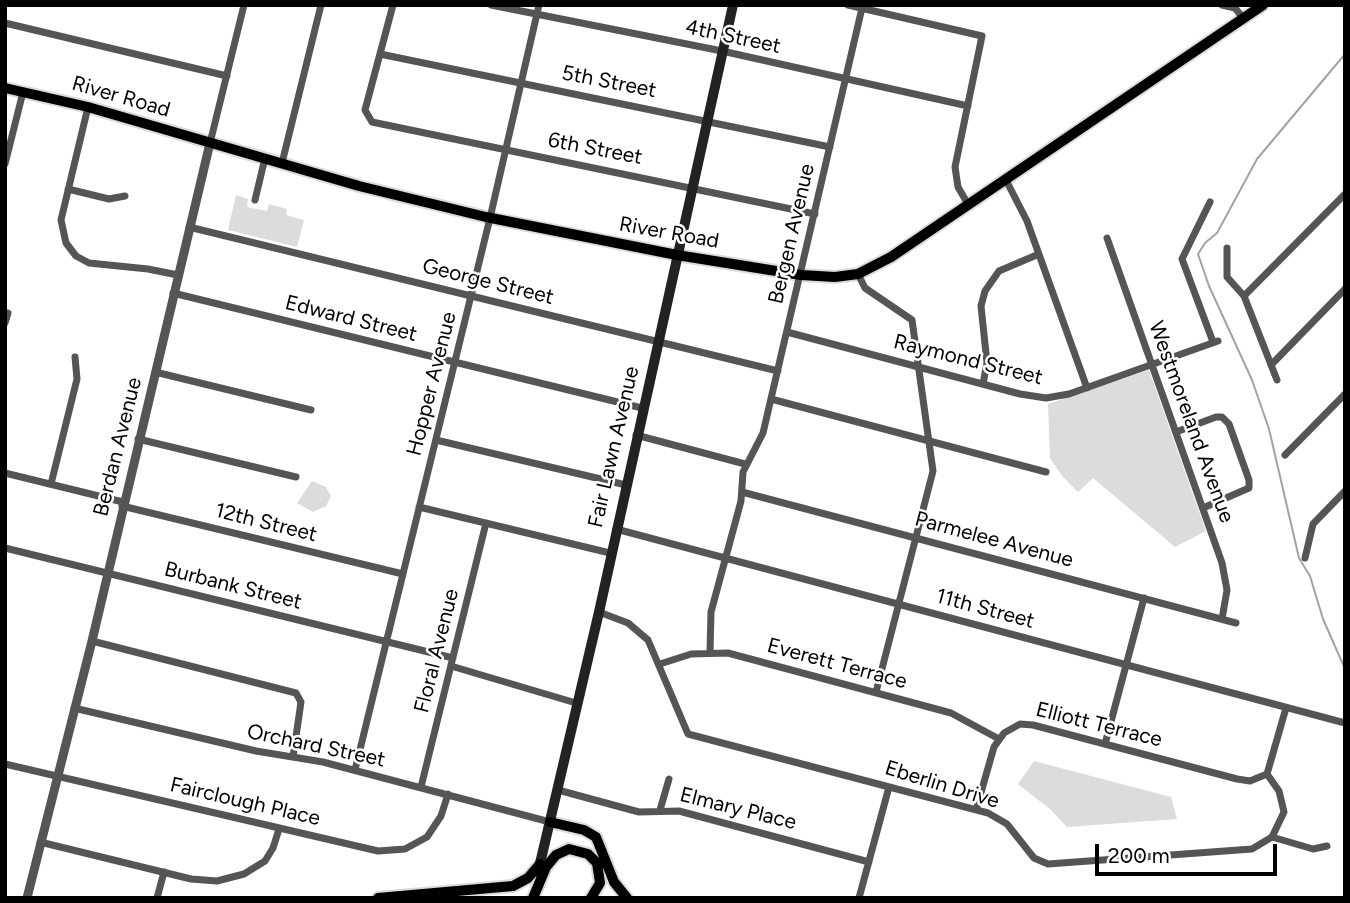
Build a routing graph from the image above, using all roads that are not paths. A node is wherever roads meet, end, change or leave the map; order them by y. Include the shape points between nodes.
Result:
1 (321, 5) edge
2 (393, 5) edge
3 (491, 5) edge
4 (539, 5) edge
5 (733, 5) edge
6 (848, 5) edge
7 (1222, 5) edge
8 (1263, 5) edge
9 (242, 6) edge
10 (862, 8) junction
11 (537, 15) junction
12 (1243, 18) junction
13 (5, 23) edge
14 (722, 51) junction
15 (380, 54) junction
16 (227, 76) junction
17 (845, 78) junction
18 (521, 82) junction
19 (5, 88) edge
20 (23, 92) junction
21 (968, 106) junction
22 (88, 107) junction
23 (707, 119) junction
24 (210, 143) junction
25 (830, 146) junction
26 (506, 150) junction
27 (265, 159) junction
28 (282, 163) junction
29 (5, 164) edge
30 (1006, 180) junction
31 (692, 187) junction
32 (68, 189) junction
33 (1345, 194) edge
34 (125, 196) dead end
35 (255, 200) dead end
36 (1210, 202) dead end
37 (969, 206) junction
38 (815, 214) junction
39 (490, 218) junction
40 (189, 227) junction
41 (1107, 239) dead end
42 (1227, 248) dead end
43 (1039, 254) junction
44 (677, 255) junction
45 (858, 274) junction
46 (178, 275) junction
47 (801, 275) junction
48 (1345, 289) edge
49 (173, 293) junction
50 (471, 296) junction
51 (1244, 296) junction
52 (8, 313) dead end
53 (5, 323) edge
54 (787, 332) junction
55 (658, 342) junction
56 (75, 357) dead end
57 (455, 362) junction
58 (1152, 364) junction
59 (1271, 365) junction
60 (919, 367) junction
61 (778, 371) junction
62 (155, 372) junction
63 (1277, 380) dead end
64 (983, 384) junction
65 (1087, 388) junction
66 (1345, 394) edge
67 (771, 399) junction
68 (642, 408) junction
69 (311, 410) dead end
70 (1175, 432) junction
71 (636, 435) junction
72 (138, 439) junction
73 (436, 440) junction
74 (929, 441) junction
75 (1285, 455) dead end
76 (745, 464) junction
77 (1046, 472) dead end
78 (5, 473) edge
79 (296, 477) dead end
80 (51, 484) junction
81 (626, 485) junction
82 (1345, 491) edge
83 (742, 492) junction
84 (122, 504) junction
85 (419, 507) junction
86 (1203, 508) junction
87 (486, 523) junction
88 (616, 529) junction
89 (917, 538) junction
90 (5, 548) edge
91 (610, 553) junction
92 (1305, 558) dead end
93 (725, 559) junction
94 (106, 573) junction
95 (403, 574) junction
96 (1144, 598) junction
97 (899, 605) junction
98 (599, 612) junction
99 (1223, 619) junction
100 (1236, 623) dead end
101 (92, 641) junction
102 (386, 641) junction
103 (710, 651) junction
104 (452, 662) junction
105 (660, 664) junction
106 (1126, 665) junction
107 (876, 692) junction
108 (576, 703) junction
109 (74, 708) junction
110 (1286, 708) junction
111 (1345, 723) edge
112 (999, 739) junction
113 (1105, 744) junction
114 (293, 757) junction
115 (5, 764) edge
116 (355, 770) junction
117 (1266, 774) junction
118 (56, 776) junction
119 (669, 779) dead end
120 (421, 787) junction
121 (889, 787) junction
122 (558, 790) junction
123 (448, 794) junction
124 (660, 810) junction
125 (976, 810) junction
126 (550, 822) junction
127 (279, 828) junction
128 (1272, 837) junction
129 (40, 842) junction
130 (1327, 846) dead end
131 (869, 862) junction
132 (540, 864) junction
133 (164, 872) junction
134 (27, 898) edge
135 (157, 898) edge
136 (377, 898) edge
137 (532, 898) edge
138 (591, 898) edge
139 (627, 898) edge
140 (859, 898) edge

1 - 28 street
2 - 15 street
3 - 11 street, 4th Street
4 - 11 street, Hopper Avenue
5 - 14 main road, Fair Lawn Avenue
6 - 10 street
7 - 12 street via 1235,8
8 - 12 main road, River Road
9 - 16 street, Berdan Avenue
10 - 17 street, Bergen Avenue
10 - 21 street via 982,36
11 - 14 street, 4th Street
11 - 18 street, Hopper Avenue
12 - 30 main road, River Road
13 - 16 street
14 - 17 street, 4th Street
14 - 23 main road, Fair Lawn Avenue
15 - 18 street, 5th Street
15 - 26 street, 6th Street via 365,110 368,119
16 - 24 street, Berdan Avenue
17 - 21 street, 4th Street
17 - 25 street, Bergen Avenue
18 - 23 street, 5th Street
18 - 26 street, Hopper Avenue
19 - 20 main road, River Road
20 - 22 main road, River Road
20 - 29 street
21 - 37 street via 955,172
22 - 24 main road, River Road
22 - 32 street
23 - 25 street, 5th Street
23 - 31 main road, Fair Lawn Avenue
24 - 27 main road, River Road
24 - 40 street, Berdan Avenue
25 - 38 street, Bergen Avenue
26 - 31 street, 6th Street
26 - 39 street, Hopper Avenue
27 - 28 main road, River Road
27 - 35 street
28 - 39 main road, River Road
30 - 37 main road, River Road
30 - 43 street
31 - 38 street, 6th Street
31 - 44 main road, Fair Lawn Avenue
32 - 34 street via 109,199
32 - 46 street via 61,228 76,256 96,265
33 - 51 street
36 - 58 street, Raymond Street via 1182,259 1215,342
37 - 45 main road, River Road
38 - 47 street, Bergen Avenue
39 - 44 main road, River Road
39 - 50 street, Hopper Avenue
40 - 46 street, Berdan Avenue
40 - 50 street, George Street
41 - 58 street, Westmoreland Avenue
42 - 51 street via 1227,277
43 - 64 street via 999,271 985,291 981,306 987,363
43 - 65 street
44 - 47 main road, River Road
44 - 55 main road, Fair Lawn Avenue
45 - 47 main road, River Road
45 - 60 street via 865,288 912,320
46 - 49 street, Berdan Avenue
47 - 54 street, Bergen Avenue
48 - 59 street
49 - 57 street, Edward Street
49 - 62 street, Berdan Avenue
50 - 55 street, George Street
50 - 57 street, Hopper Avenue
51 - 59 street
52 - 53 street
54 - 60 street, Raymond Street
54 - 61 street, Bergen Avenue
55 - 61 street, George Street
55 - 68 main road, Fair Lawn Avenue
56 - 80 street via 77,379
57 - 68 street, Edward Street
57 - 73 street, Hopper Avenue
58 - 65 street, Raymond Street
58 - 70 street, Westmoreland Avenue
59 - 63 street
60 - 64 street, Raymond Street
60 - 74 street
61 - 67 street, Bergen Avenue
62 - 69 street
62 - 72 street, Berdan Avenue
64 - 65 street, Raymond Street via 1046,398
66 - 75 street
67 - 74 street
67 - 76 street, Bergen Avenue via 761,439
68 - 71 main road, Fair Lawn Avenue
70 - 86 street, Westmoreland Avenue
70 - 86 street via 1216,417 1229,424 1249,488
71 - 76 street
71 - 81 main road, Fair Lawn Avenue
72 - 79 street
72 - 84 street, Berdan Avenue
73 - 81 street
73 - 85 street, Hopper Avenue
74 - 77 street
74 - 89 street via 932,478
76 - 83 street
78 - 80 street, 12th Street
80 - 84 street, 12th Street
81 - 88 main road, Fair Lawn Avenue
82 - 92 street via 1313,524
83 - 89 street, Parmelee Avenue
83 - 93 street
84 - 94 street, Berdan Avenue
84 - 95 street, 12th Street
85 - 87 street
85 - 95 street, Hopper Avenue
86 - 99 street, Westmoreland Avenue via 1227,581
87 - 91 street
87 - 104 street, Floral Avenue
88 - 91 main road, Fair Lawn Avenue
88 - 93 street, 11th Street
89 - 96 street, Parmelee Avenue
89 - 97 street
90 - 94 street, Burbank Street
91 - 98 main road, Fair Lawn Avenue
93 - 97 street, 11th Street
93 - 103 street via 712,612
94 - 101 street, Berdan Avenue
94 - 102 street, Burbank Street
95 - 102 street, Hopper Avenue
96 - 99 street, Parmelee Avenue
96 - 106 street
97 - 106 street, 11th Street
97 - 107 street
98 - 105 street via 628,622 642,634
98 - 108 main road, Fair Lawn Avenue
99 - 100 street, Parmelee Avenue
101 - 109 street, Berdan Avenue
101 - 114 street via 299,695
102 - 104 street, Burbank Street
102 - 116 street, Hopper Avenue
103 - 105 street, Everett Terrace
103 - 107 street, Everett Terrace
104 - 108 street, Burbank Street
104 - 120 street, Floral Avenue
105 - 121 street, Eberlin Drive via 684,731
106 - 110 street, 11th Street
106 - 113 street
107 - 112 street, Everett Terrace via 951,713
108 - 122 main road, Fair Lawn Avenue
109 - 114 street, Orchard Street
109 - 118 street, Berdan Avenue
110 - 111 street, 11th Street
110 - 117 street
112 - 113 street, Elliott Terrace via 1009,729 1026,724
112 - 125 street
113 - 117 street, Elliott Terrace via 1243,780
114 - 116 street, Orchard Street
115 - 118 street, Fairclough Place
116 - 120 street, Orchard Street
117 - 128 street via 1284,804
118 - 127 street, Fairclough Place
118 - 129 street, Berdan Avenue
119 - 124 street
120 - 123 street, Orchard Street
121 - 125 street, Eberlin Drive
121 - 131 street
122 - 124 street, Elmary Place via 639,812
122 - 126 main road, Fair Lawn Avenue
123 - 126 street, Orchard Street
123 - 127 street, Fairclough Place via 433,831 405,849 368,849
124 - 131 street, Elmary Place via 679,811
125 - 128 street, Eberlin Drive via 1000,819 1028,853 1048,864 1245,851
126 - 132 main road, Fair Lawn Avenue
126 - 139 main road via 596,837 614,882
127 - 133 street via 270,855 244,874 208,881
128 - 130 street via 1313,849
129 - 133 street
129 - 134 street, Berdan Avenue
131 - 140 street
132 - 136 main road via 513,886
132 - 137 main road, Fair Lawn Avenue
133 - 135 street
137 - 138 main road via 545,867 569,849 588,853 597,863 600,883

